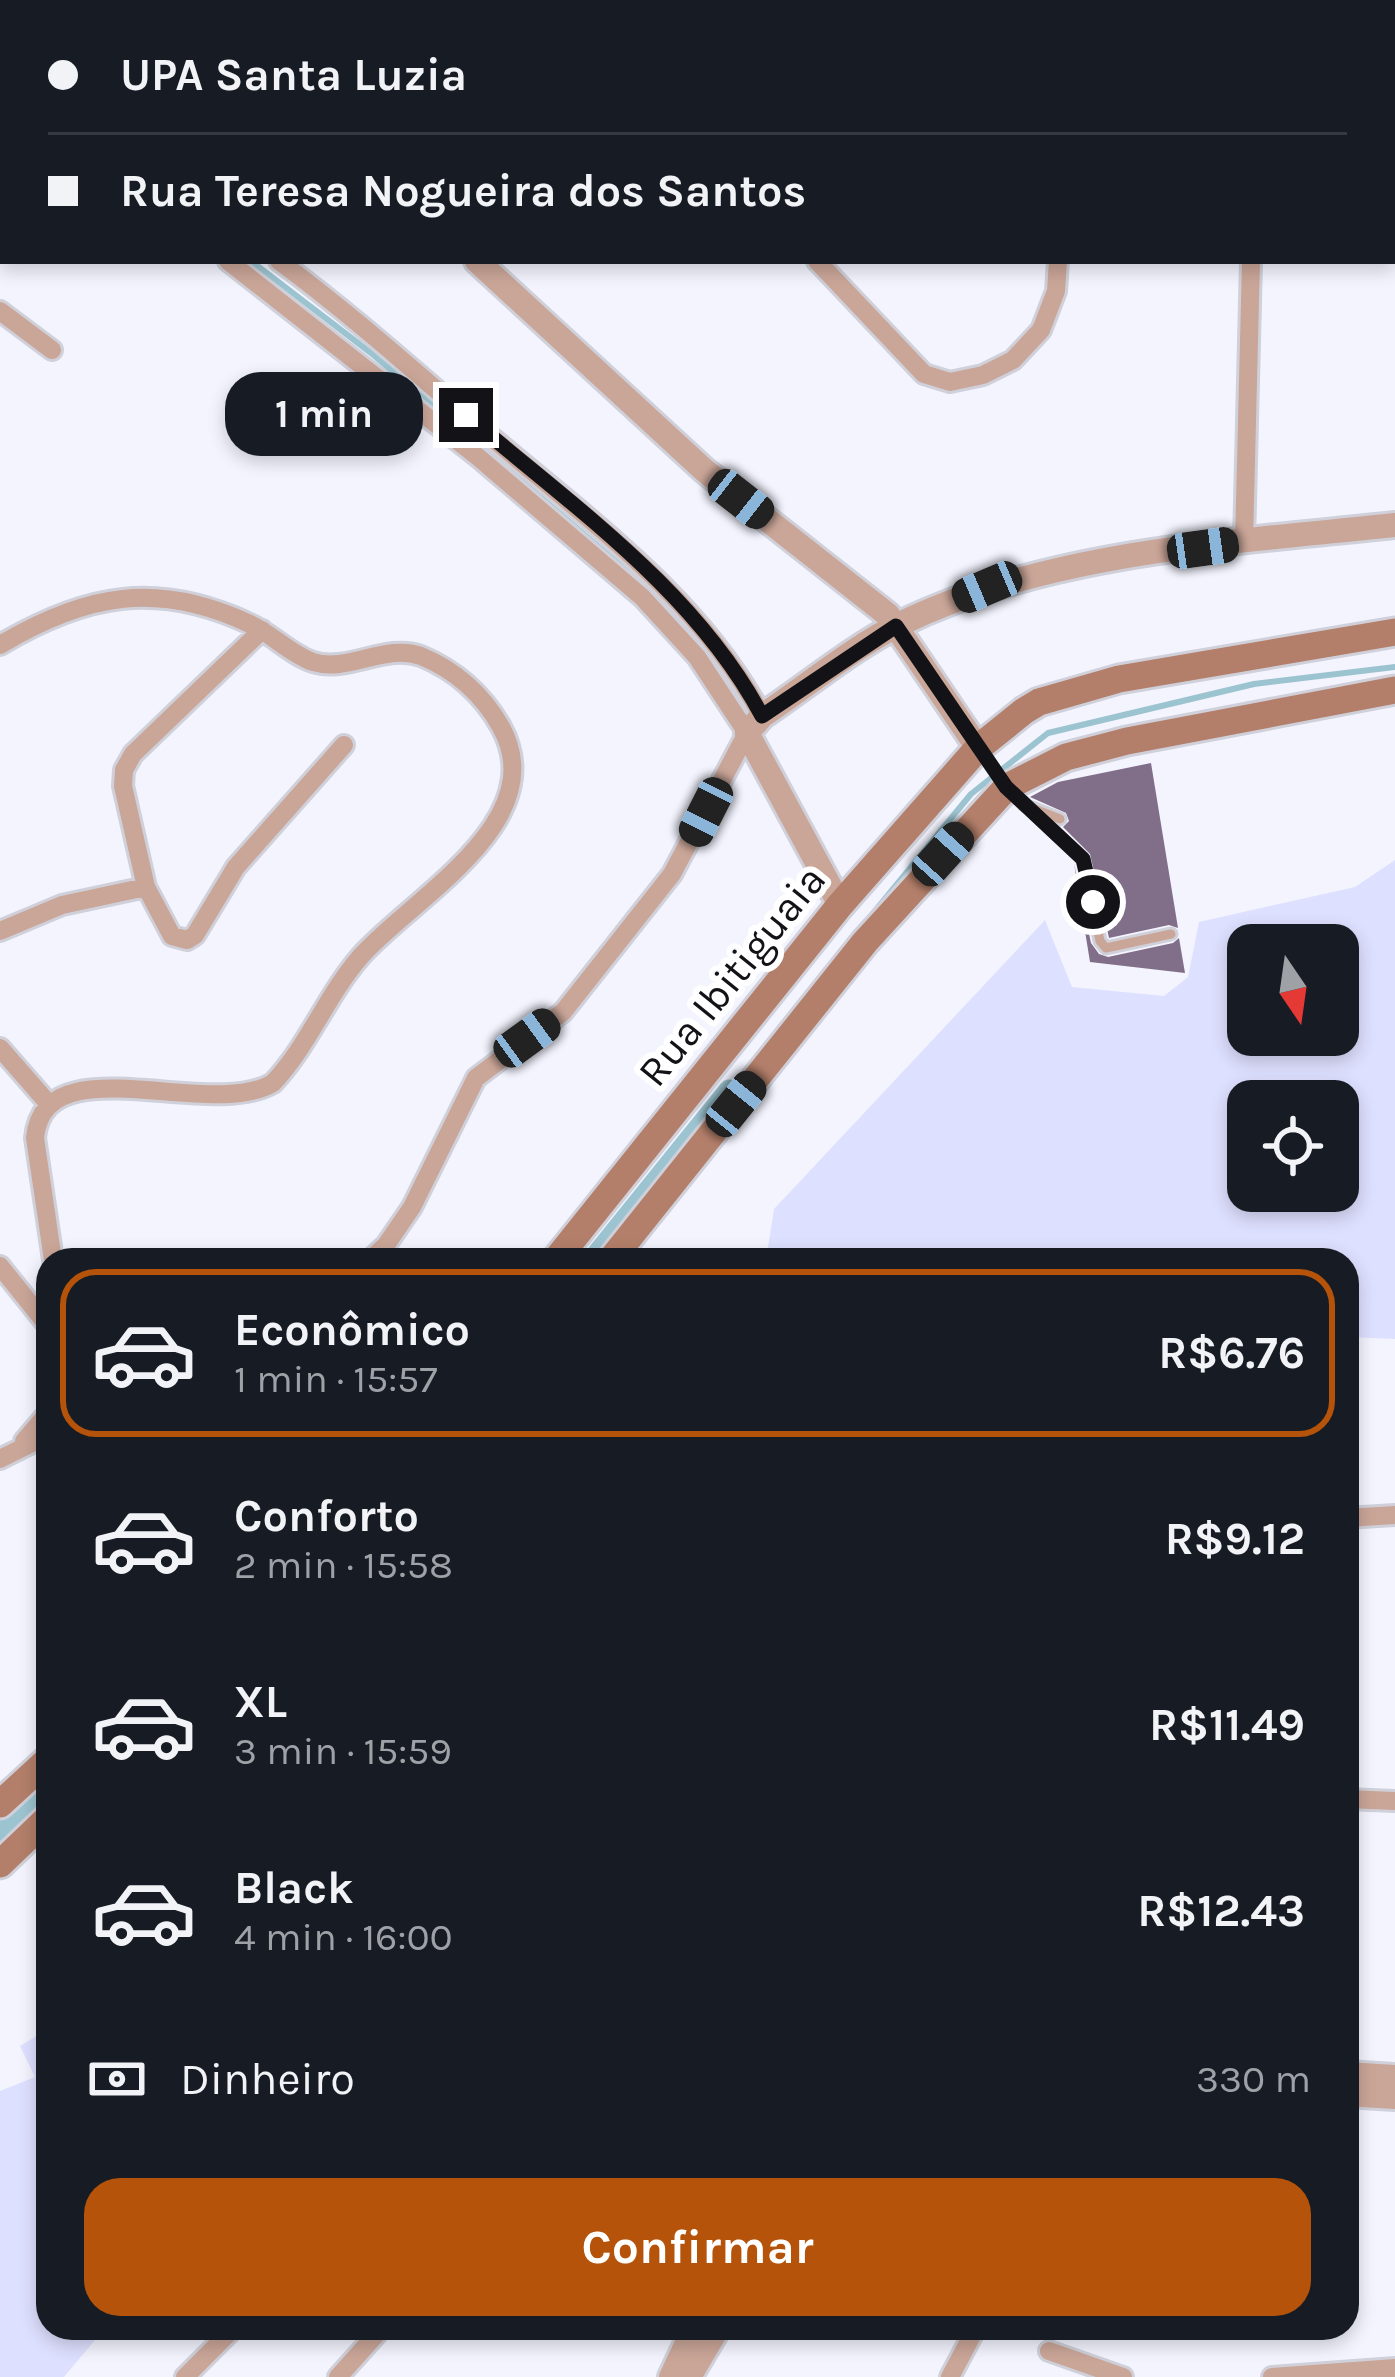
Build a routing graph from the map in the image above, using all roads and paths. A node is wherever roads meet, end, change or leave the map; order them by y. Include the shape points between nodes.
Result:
1 (234, 264) edge
2 (281, 264) edge
3 (480, 264) edge
4 (822, 264) edge
5 (1058, 264) edge
6 (1251, 264) edge
7 (0, 311) edge
8 (321, 311) junction
9 (52, 350) dead end
10 (1395, 525) edge
11 (1244, 542) junction
12 (896, 626) junction
13 (262, 630) junction
14 (1395, 632) edge
15 (0, 644) edge
16 (1395, 690) edge
17 (755, 725) junction
18 (344, 745) dead end
19 (999, 776) junction
20 (1060, 819) dead end
21 (146, 887) junction
22 (840, 905) junction
23 (0, 931) edge
24 (1171, 934) dead end
25 (0, 1048) edge
26 (48, 1102) junction
27 (50, 1248) edge
28 (383, 1248) edge
29 (566, 1248) edge
30 (621, 1248) edge
31 (0, 1266) edge
32 (36, 1311) edge
33 (36, 1428) edge
34 (36, 1440) edge
35 (20, 1447) junction
36 (0, 1459) edge
37 (1395, 1515) edge
38 (1359, 1517) edge
39 (36, 1771) edge
40 (1359, 1800) edge
41 (1395, 1801) edge
42 (0, 1804) edge
43 (36, 1830) edge
44 (0, 1864) edge
45 (1359, 2075) edge
46 (1395, 2077) edge
47 (1359, 2096) edge
48 (1395, 2097) edge
49 (222, 2340) edge
50 (371, 2340) edge
51 (700, 2340) edge
52 (704, 2340) edge
53 (970, 2340) edge
54 (1049, 2351) dead end
55 (1395, 2368) edge
56 (185, 2377) edge
57 (338, 2377) edge
58 (671, 2377) edge
59 (689, 2377) edge
60 (950, 2377) edge
61 (1124, 2377) edge
62 (1272, 2377) edge

1 - 8 street
2 - 8 street
3 - 12 street via 704,470
4 - 5 street via 924,374 950,382 1013,360 1042,330
6 - 11 street
7 - 9 street
8 - 17 street via 642,597
8 - 17 street via 600,528 684,606 727,657
10 - 11 street
11 - 12 street via 987,587
12 - 17 street
12 - 19 street
13 - 15 street via 217,608 154,595 78,608
13 - 21 street via 124,770
13 - 26 street via 315,663 416,654 451,671 488,704 513,749 511,790 488,836 361,956 273,1083 223,1097 73,1090
14 - 19 main road via 1119,679 1040,702
16 - 19 main road via 1127,741
17 - 22 street
17 - 28 street via 671,874 563,1012 476,1078 412,1208
18 - 21 street via 236,867 188,940 172,937
19 - 20 lane
19 - 22 main road, Rua Ibitiguaia
19 - 24 lane via 1083,859 1106,948
19 - 30 main road, Rua Ibitiguaia
21 - 23 street via 62,904
22 - 29 main road, Rua Ibitiguaia
25 - 26 street
26 - 27 street via 35,1138
31 - 32 street
33 - 35 street
34 - 35 street
35 - 36 street
37 - 38 street
39 - 42 main road
40 - 41 street
43 - 44 main road
45 - 46 street
47 - 48 street
49 - 56 street
50 - 57 street
51 - 58 street
52 - 59 street
53 - 60 street
54 - 61 street
55 - 62 street

